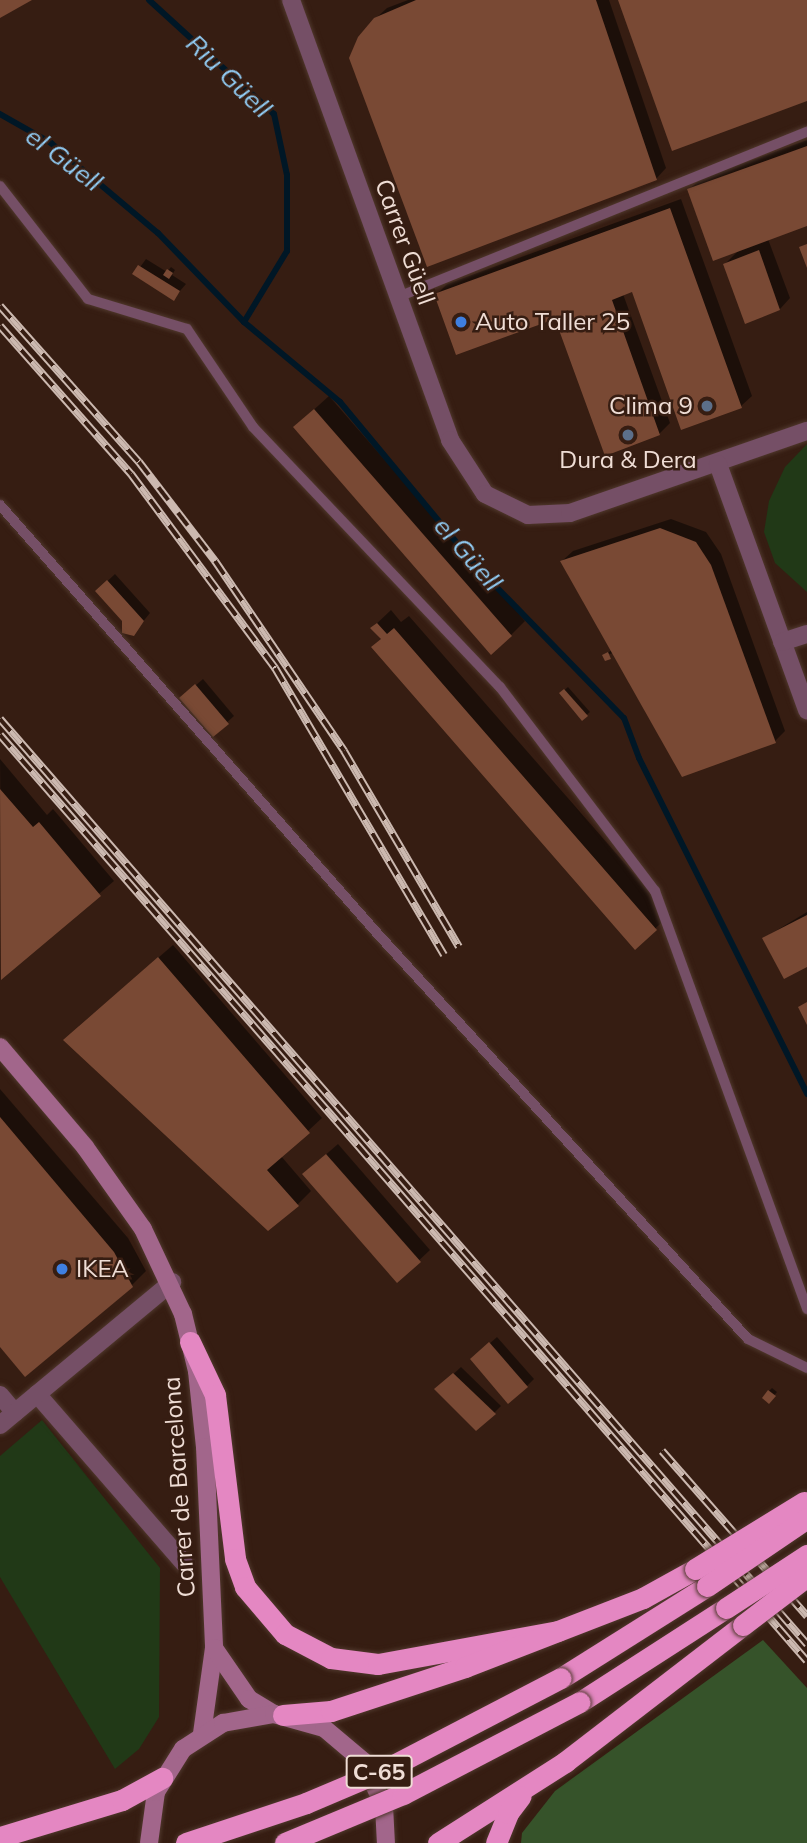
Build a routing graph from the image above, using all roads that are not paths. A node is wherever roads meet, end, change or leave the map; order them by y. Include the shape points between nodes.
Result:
1 (291, 0) edge
2 (807, 132) edge
3 (0, 186) edge
4 (398, 297) junction
5 (807, 431) edge
6 (718, 464) junction
7 (0, 505) edge
8 (807, 634) edge
9 (782, 642) junction
10 (807, 710) edge
11 (0, 1047) edge
12 (172, 1282) junction
13 (807, 1309) edge
14 (190, 1342) junction
15 (807, 1368) edge
16 (37, 1394) junction
17 (0, 1395) edge
18 (15, 1413) junction
19 (0, 1425) edge
20 (806, 1507) edge
21 (807, 1555) edge
22 (184, 1563) dead end
23 (807, 1576) edge
24 (701, 1577) junction
25 (558, 1631) junction
26 (214, 1648) junction
27 (278, 1714) junction
28 (202, 1733) junction
29 (162, 1779) junction
30 (530, 1785) junction
31 (0, 1837) edge
32 (149, 1843) edge
33 (186, 1843) edge
34 (285, 1843) edge
35 (387, 1843) edge
36 (438, 1843) edge
37 (496, 1843) edge

1 - 4 street, Carrer Güell
2 - 4 lane
3 - 13 lane via 88,299 187,330 253,427 500,687 655,891
4 - 6 street, Carrer Güell via 450,440 485,494 508,508 547,517 570,513
5 - 6 street
6 - 9 street
7 - 15 lane via 376,932 748,1339
8 - 9 street
9 - 10 street
11 - 12 main road, Carrer de Barcelona via 85,1147 143,1228
12 - 14 main road, Carrer de Barcelona
12 - 16 street
14 - 25 highway via 215,1395 235,1559 245,1587 285,1634 331,1658 378,1664
14 - 26 main road, Carrer de Barcelona via 205,1447
16 - 18 street
16 - 22 street
17 - 18 street
18 - 19 street
20 - 24 highway, C-65, bridge
21 - 34 highway, C-65, bridge via 580,1702 403,1794
23 - 30 highway, bridge
24 - 25 highway
24 - 33 highway, C-65, bridge via 561,1678 384,1770 306,1804
25 - 27 highway via 331,1711
26 - 27 main road via 249,1699
26 - 28 main road, Carrer de Barcelona
27 - 28 main road via 242,1717
27 - 35 main road via 324,1728 363,1761 380,1792
28 - 29 main road via 176,1757
29 - 31 highway via 122,1800
29 - 32 main road via 150,1812
30 - 36 highway
30 - 37 highway via 508,1813

